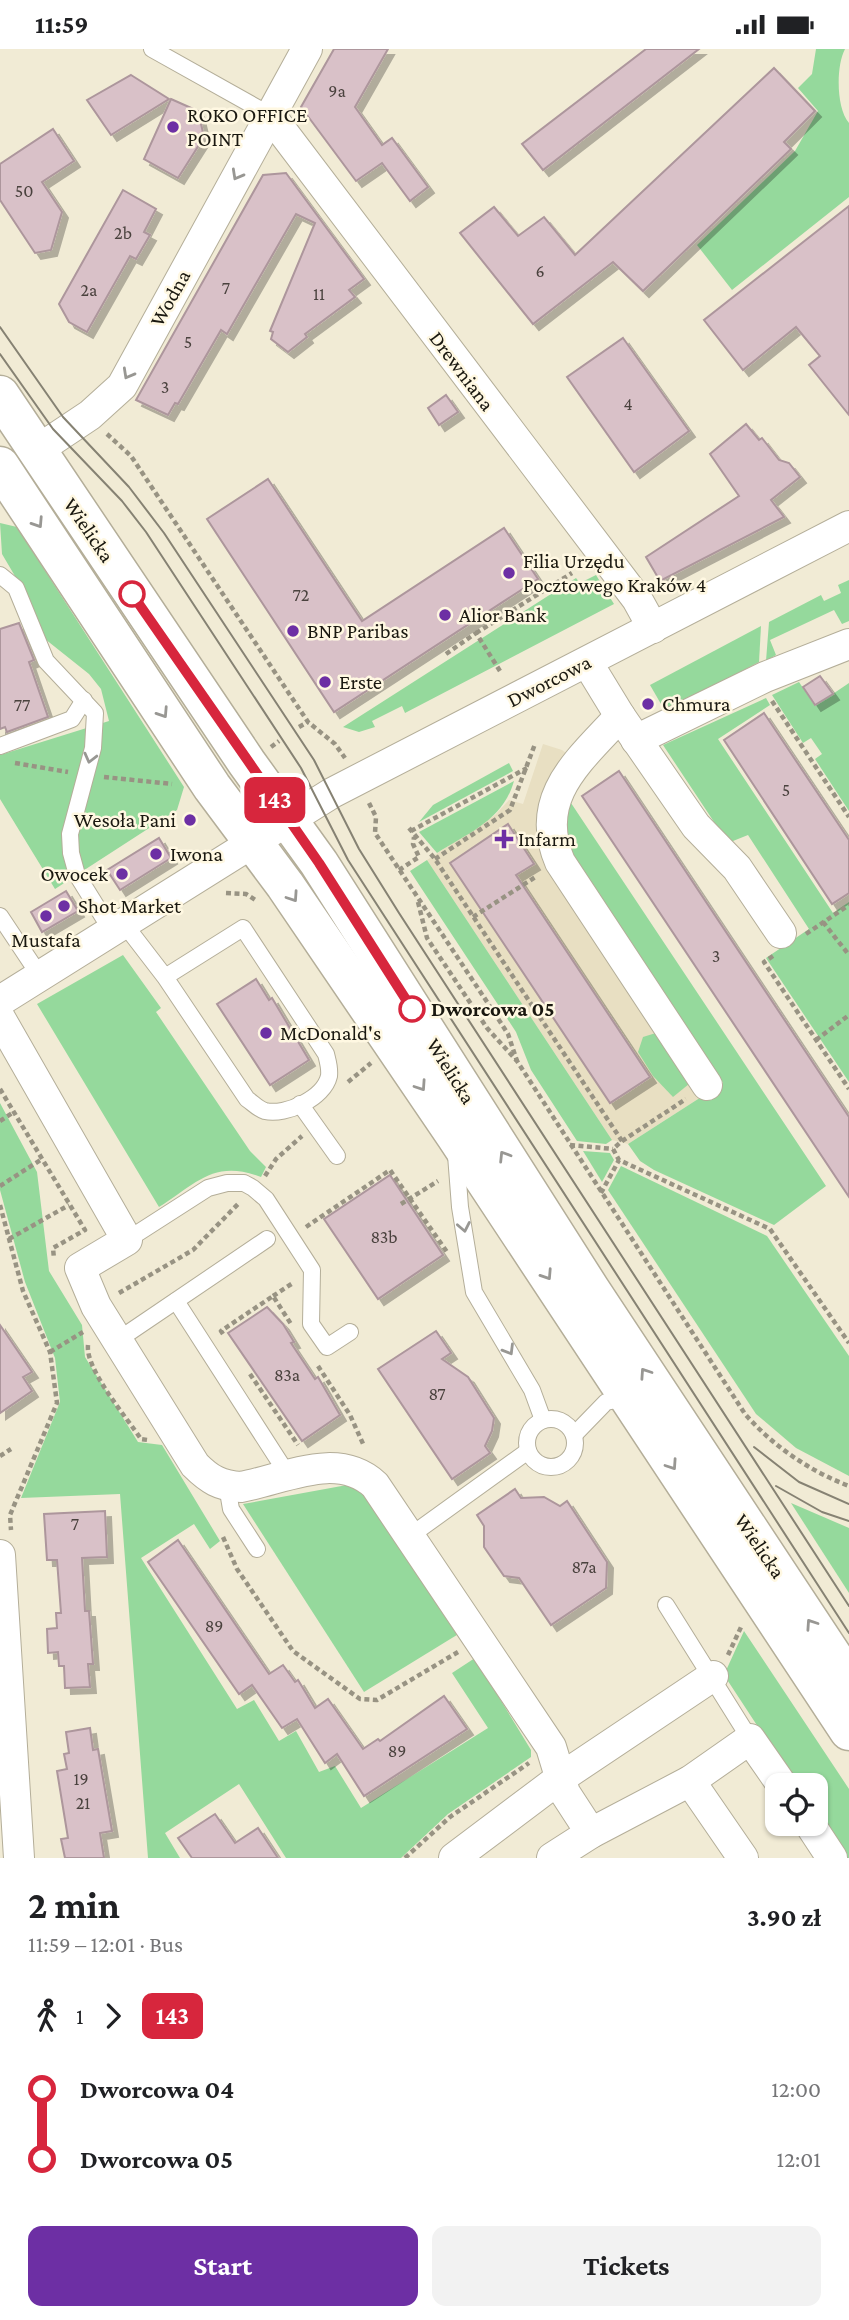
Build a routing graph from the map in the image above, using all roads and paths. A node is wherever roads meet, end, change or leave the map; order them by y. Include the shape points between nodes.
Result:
1 (152, 49) edge
2 (307, 49) edge
3 (270, 115) junction
4 (0, 395) edge
5 (90, 415) junction
6 (36, 451) junction
7 (0, 466) edge
8 (849, 526) edge
9 (572, 573) dead end
10 (0, 575) edge
11 (653, 628) junction
12 (476, 633) junction
13 (849, 644) edge
14 (446, 654) dead end
15 (587, 661) junction
16 (500, 671) dead end
17 (767, 693) dead end
18 (84, 699) junction
19 (308, 722) junction
20 (299, 727) dead end
21 (628, 728) junction
22 (535, 744) dead end
23 (0, 746) edge
24 (341, 750) dead end
25 (527, 768) junction
26 (365, 795) dead end
27 (849, 817) edge
28 (289, 818) junction
29 (414, 837) junction
30 (253, 843) junction
31 (435, 859) junction
32 (560, 862) junction
33 (399, 870) junction
34 (224, 893) dead end
35 (266, 898) dead end
36 (417, 898) junction
37 (0, 916) edge
38 (473, 917) junction
39 (823, 922) dead end
40 (119, 929) junction
41 (781, 933) dead end
42 (849, 955) edge
43 (764, 962) dead end
44 (40, 976) junction
45 (165, 977) junction
46 (0, 1001) edge
47 (849, 1015) edge
48 (0, 1018) edge
49 (816, 1039) junction
50 (517, 1061) junction
51 (849, 1078) edge
52 (842, 1079) junction
53 (707, 1085) joint
54 (0, 1089) edge
55 (849, 1089) edge
56 (300, 1104) junction
57 (14, 1112) junction
58 (0, 1121) edge
59 (454, 1135) junction
60 (622, 1141) junction
61 (570, 1145) junction
62 (613, 1149) junction
63 (337, 1156) dead end
64 (42, 1159) junction
65 (620, 1160) junction
66 (444, 1177) dead end
67 (0, 1186) edge
68 (601, 1193) junction
69 (410, 1198) junction
70 (401, 1204) dead end
71 (0, 1205) edge
72 (69, 1205) junction
73 (291, 1237) junction
74 (9, 1239) junction
75 (267, 1239) dead end
76 (127, 1240) junction
77 (451, 1258) dead end
78 (173, 1263) dead end
79 (56, 1272) dead end
80 (176, 1301) junction
81 (96, 1306) junction
82 (350, 1332) dead end
83 (298, 1335) dead end
84 (118, 1340) junction
85 (228, 1341) dead end
86 (849, 1343) edge
87 (50, 1352) junction
88 (247, 1370) dead end
89 (628, 1398) junction
90 (542, 1420) junction
91 (574, 1436) junction
92 (361, 1442) dead end
93 (349, 1446) dead end
94 (11, 1449) dead end
95 (528, 1451) junction
96 (0, 1456) edge
97 (297, 1464) junction
98 (227, 1486) junction
99 (849, 1486) edge
100 (410, 1536) junction
101 (5, 1543) edge
102 (257, 1549) dead end
103 (666, 1605) dead end
104 (744, 1621) dead end
105 (844, 1661) edge
106 (713, 1676) junction
107 (849, 1731) edge
108 (750, 1739) junction
109 (551, 1747) junction
110 (774, 1773) edge
111 (559, 1779) junction
112 (690, 1780) junction
113 (592, 1833) junction
114 (817, 1836) edge
115 (19, 1858) edge
116 (405, 1858) edge
117 (454, 1858) edge
118 (552, 1858) edge
119 (743, 1858) edge
120 (832, 1858) edge

1 - 3 lane
2 - 3 street, Wodna
3 -> 5 street, Wodna via 122,386
3 - 11 street, Drewniana via 637,599
4 - 6 main road, Wielicka
5 - 6 street, Wodna
5 - 19 path via 131,456
6 - 28 main road, Wielicka
7 -> 30 main road, Wielicka
8 - 11 street, Dworcowa
9 - 12 path
10 - 18 lane via 16,588 46,661
11 - 15 street, Dworcowa
12 - 14 path
12 - 16 path
13 - 21 street
15 - 21 street
15 - 28 street, Dworcowa
17 - 27 path
18 - 23 lane via 72,719
18 -> 40 lane via 94,713 93,748 70,834 71,853 76,874
19 - 20 path
19 - 24 path
21 - 32 street via 568,774 559,789 551,827
21 - 41 street via 696,826 737,868
22 - 25 path
25 - 29 path via 410,829
25 - 31 path via 510,810
26 - 33 path via 376,817 375,833
28 - 30 street, Dworcowa
105 -> 28 main road, Wielicka via 583,1279
29 - 31 path
29 - 33 path via 412,844 419,857
30 - 40 street
30 -> 59 main road, Wielicka
31 - 38 path
32 - 38 path
32 - 53 street
33 - 36 path
34 - 35 path via 246,894 259,903
36 - 50 path via 502,1026
36 - 50 path via 427,938 487,1028
37 - 44 lane
38 - 60 path
39 - 42 path
40 - 44 street
40 - 45 lane
43 - 49 path
44 - 46 street
45 - 56 lane via 247,1099 262,1111 278,1113
45 - 56 lane via 243,928 326,1054 328,1078 322,1089
47 - 49 path
48 - 76 street
49 - 52 path
50 - 61 path
51 - 52 path
52 - 55 path
53 - 60 path
54 - 57 path
56 - 63 lane
57 - 58 path
57 - 64 path
59 -> 89 main road, Wielicka
59 -> 90 lane via 474,1292 532,1390
60 - 62 path
61 - 62 path
61 - 68 path
62 - 65 path
64 - 67 path
64 - 72 path
65 - 68 path
65 - 86 path via 770,1229
66 - 69 path
68 - 99 path via 745,1414 789,1454
69 - 70 path
69 - 73 path via 390,1170
69 - 77 path
71 - 74 path
72 - 74 path
72 - 79 path via 85,1230 52,1248
73 - 76 lane via 266,1199 244,1183 228,1183 208,1188
73 - 82 lane via 312,1270 311,1324 327,1347
74 - 87 path via 23,1291
75 - 80 lane
76 - 81 street via 80,1268
78 - 81 path
80 - 84 lane
80 - 97 lane
81 - 84 street
81 - 87 path via 82,1314 90,1328
83 - 85 path via 273,1296 221,1331
84 - 98 street via 195,1465 206,1477
87 - 101 path via 57,1403 10,1515
88 - 97 path
89 - 91 lane via 606,1402
89 -> 107 main road, Wielicka
90 - 91 lane via 558,1419
90 - 95 lane via 530,1430
91 - 95 lane via 573,1452 557,1466 536,1462
92 - 93 path
94 - 96 path
95 - 100 lane
97 - 98 street via 257,1484
97 - 100 street via 350,1469 364,1476
98 - 102 lane via 232,1509
100 - 109 street
101 - 115 street
103 - 106 lane
104 - 106 path
106 - 108 lane
106 - 111 street
108 - 110 street
108 - 112 street
109 - 111 street
109 - 116 path via 450,1817
111 - 113 street
111 - 117 street
112 - 113 street
112 - 119 street
113 - 118 street
114 - 120 street

